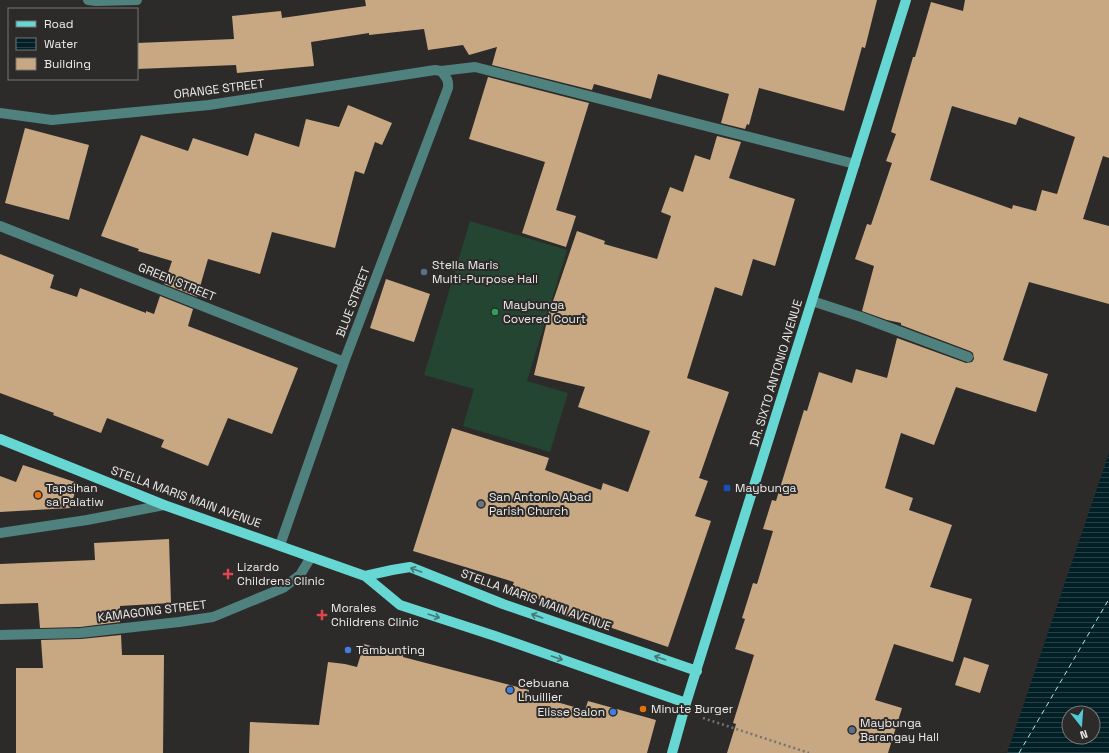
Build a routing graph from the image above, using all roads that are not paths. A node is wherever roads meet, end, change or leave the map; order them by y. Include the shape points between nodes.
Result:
1 (88, 0) edge
2 (137, 0) edge
3 (906, 0) edge
4 (440, 71) junction
5 (1, 115) edge
6 (855, 164) junction
7 (0, 226) edge
8 (812, 301) junction
9 (968, 357) dead end
10 (344, 362) junction
11 (0, 439) edge
12 (164, 505) junction
13 (0, 533) edge
14 (280, 545) junction
15 (310, 556) junction
16 (365, 576) junction
17 (0, 635) edge
18 (697, 671) junction
19 (685, 708) junction
20 (672, 753) edge

1 - 2 street
3 - 6 main road, DR. SIXTO ANTONIO AVENUE
4 - 5 street, ORANGE STREET via 209,105 52,120
4 - 6 street, ORANGE STREET via 475,67
4 - 10 street, BLUE STREET via 449,82 448,88
6 - 8 main road, DR. SIXTO ANTONIO AVENUE
7 - 10 street, GREEN STREET
8 - 9 street
8 - 18 main road, DR. SIXTO ANTONIO AVENUE
10 - 14 street, BLUE STREET
11 - 12 main road, STELLA MARIS MAIN AVENUE
12 - 13 street
12 - 14 main road, STELLA MARIS MAIN AVENUE
14 - 15 main road, STELLA MARIS MAIN AVENUE
15 - 16 main road, STELLA MARIS MAIN AVENUE
15 - 17 street, KAMAGONG STREET via 300,575 283,588 213,616 80,633
18 -> 16 main road, STELLA MARIS MAIN AVENUE via 503,604 410,567
16 -> 19 main road, STELLA MARIS MAIN AVENUE via 400,605 495,636
18 - 19 main road, DR. SIXTO ANTONIO AVENUE
19 - 20 main road, DR. SIXTO ANTONIO AVENUE

